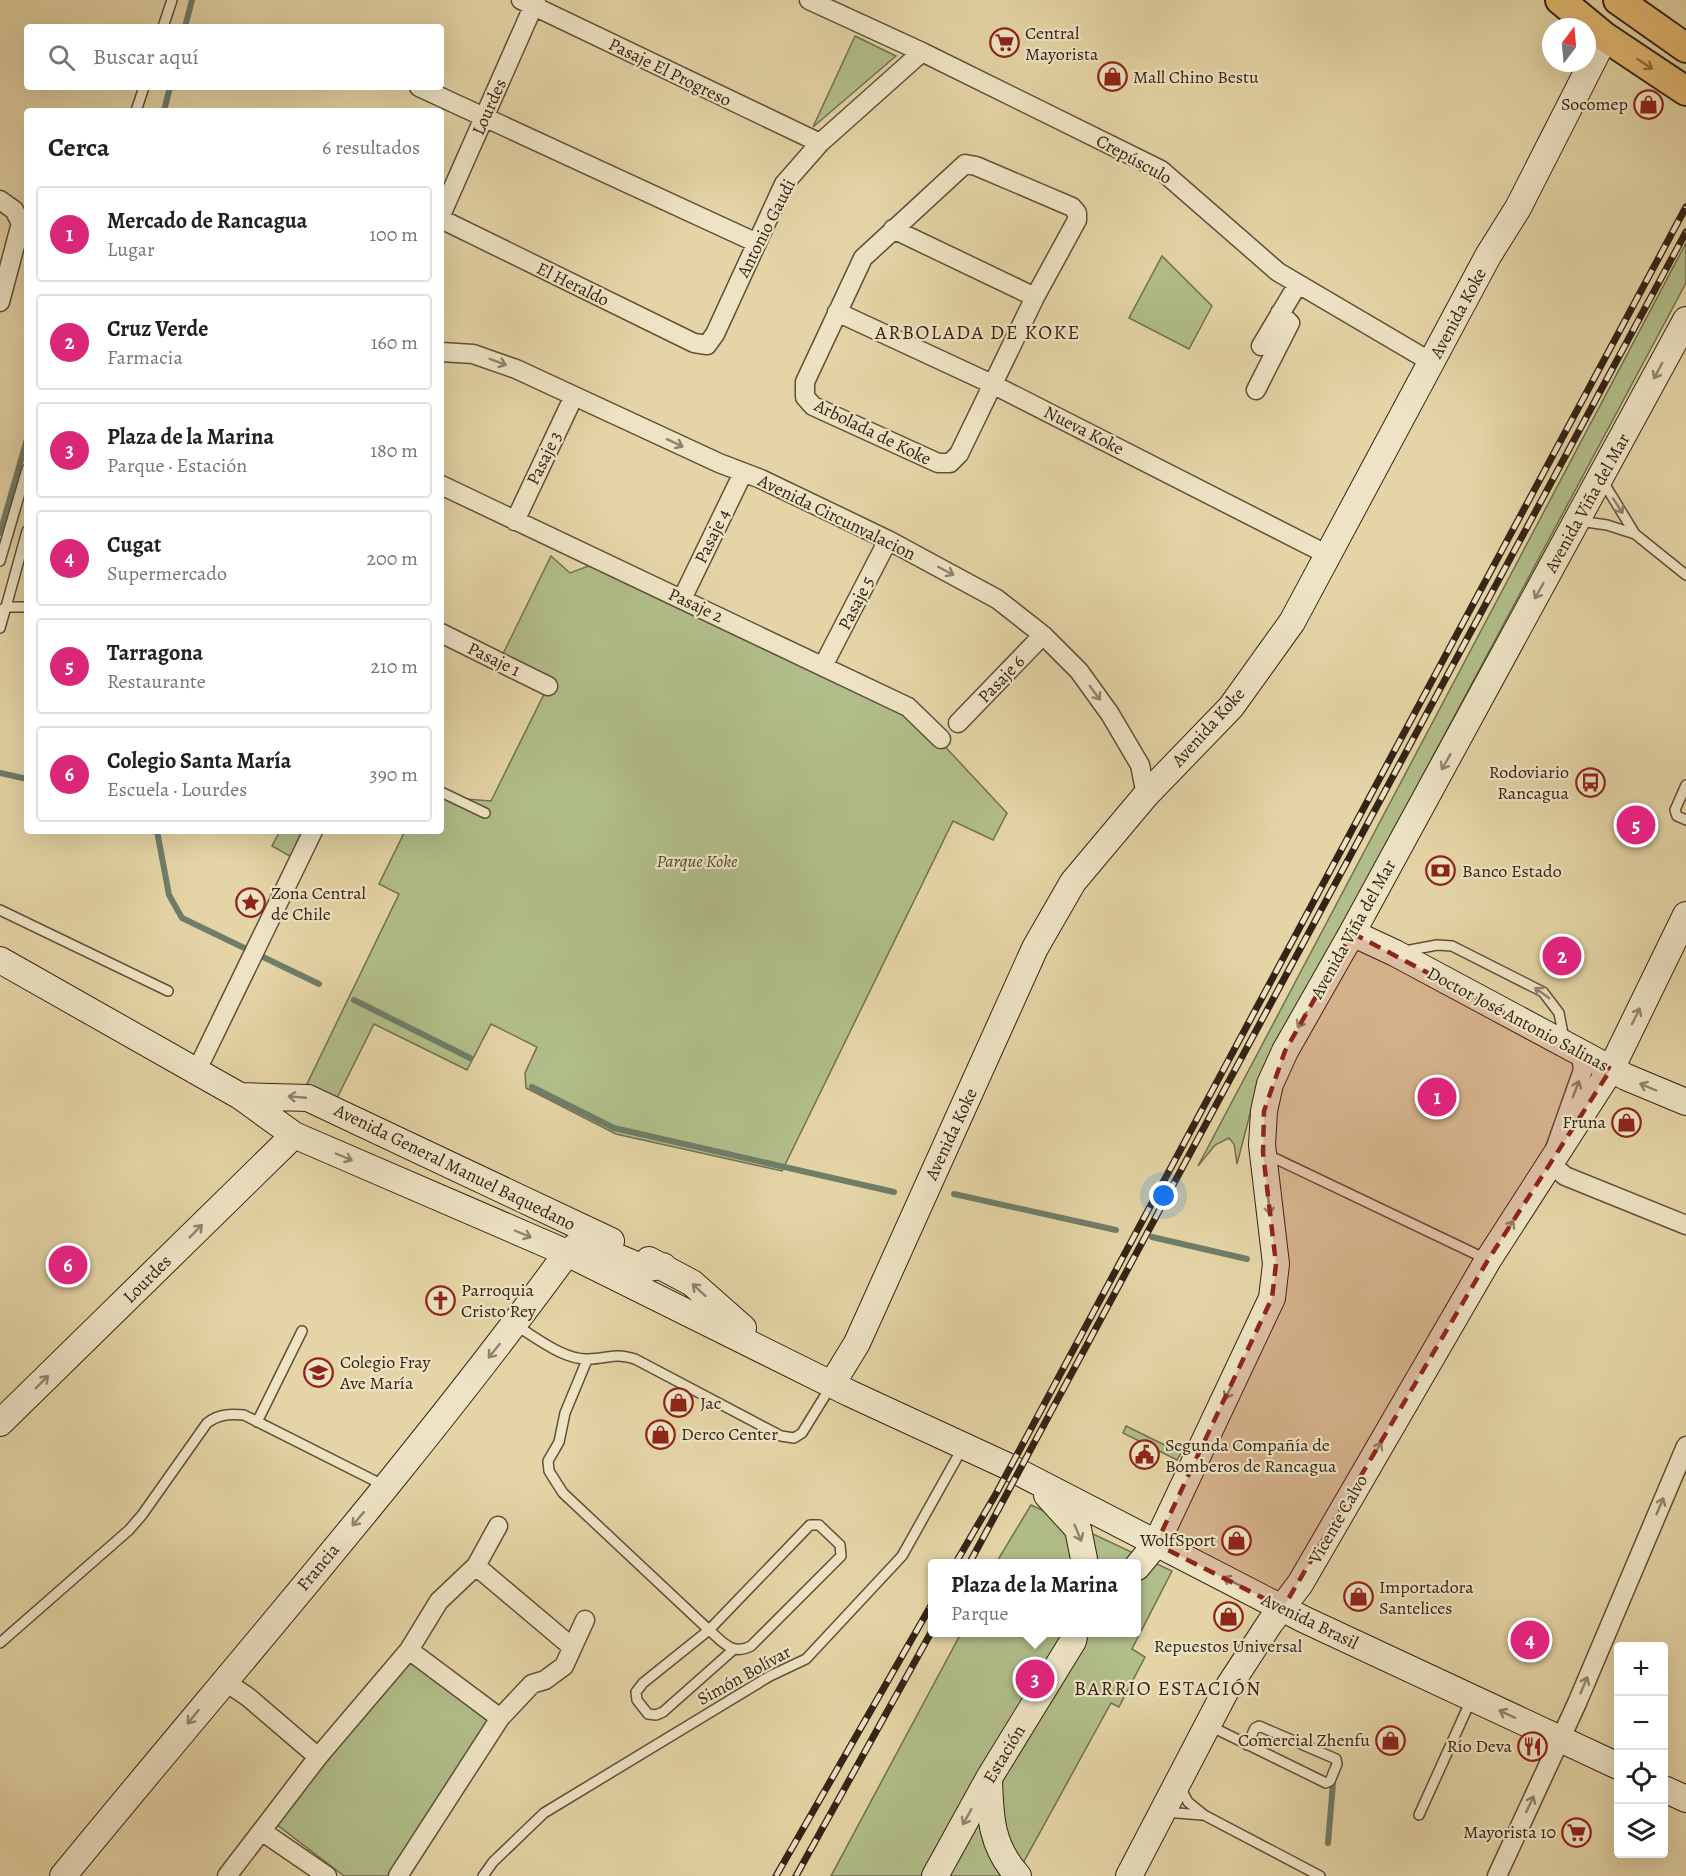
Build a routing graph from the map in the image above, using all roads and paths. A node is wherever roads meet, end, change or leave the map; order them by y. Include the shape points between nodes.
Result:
1 (172, 0) edge
2 (809, 0) edge
3 (1560, 0) edge
4 (530, 2) edge
5 (1626, 3) edge
6 (164, 24) edge
7 (1605, 37) junction
8 (1686, 48) edge
9 (922, 52) junction
10 (143, 90) edge
11 (426, 90) edge
12 (1686, 91) edge
13 (137, 108) edge
14 (484, 117) junction
15 (820, 143) junction
16 (0, 200) edge
17 (444, 210) edge
18 (444, 218) edge
19 (893, 229) junction
20 (757, 243) junction
21 (1298, 284) junction
22 (1035, 297) junction
23 (0, 302) edge
24 (837, 312) junction
25 (1280, 314) junction
26 (1686, 320) edge
27 (707, 345) joint
28 (1261, 346) dead end
29 (444, 352) edge
30 (1431, 362) junction
31 (993, 384) junction
32 (1256, 390) dead end
33 (574, 396) junction
34 (743, 473) junction
35 (1601, 478) junction
36 (24, 479) edge
37 (444, 486) edge
38 (514, 521) junction
39 (1577, 521) junction
40 (1635, 534) junction
41 (888, 540) junction
42 (24, 541) edge
43 (1329, 555) junction
44 (0, 561) edge
45 (1686, 575) edge
46 (682, 599) junction
47 (24, 607) edge
48 (3, 609) edge
49 (0, 628) edge
50 (444, 634) edge
51 (1043, 635) junction
52 (823, 666) junction
53 (548, 686) dead end
54 (958, 723) dead end
55 (941, 739) dead end
56 (1686, 785) edge
57 (444, 793) edge
58 (1146, 795) junction
59 (485, 813) dead end
60 (1686, 820) edge
61 (312, 834) edge
62 (0, 910) edge
63 (1686, 915) edge
64 (1352, 933) junction
65 (1395, 953) junction
66 (0, 960) edge
67 (168, 990) dead end
68 (1573, 1049) junction
69 (1611, 1069) junction
70 (196, 1072) junction
71 (240, 1096) junction
72 (1686, 1102) edge
73 (294, 1135) junction
74 (1263, 1153) junction
75 (1550, 1164) junction
76 (1686, 1225) edge
77 (567, 1253) junction
78 (1488, 1260) junction
79 (663, 1266) junction
80 (515, 1325) junction
81 (302, 1331) dead end
82 (776, 1354) junction
83 (587, 1360) junction
84 (832, 1384) junction
85 (257, 1422) junction
86 (0, 1423) edge
87 (964, 1445) junction
88 (1686, 1446) edge
89 (1005, 1466) junction
90 (385, 1486) junction
91 (498, 1526) dead end
92 (1156, 1544) junction
93 (1084, 1559) edge
94 (1141, 1562) edge
95 (476, 1566) junction
96 (1283, 1608) junction
97 (585, 1620) dead end
98 (709, 1629) junction
99 (1075, 1637) edge
100 (0, 1643) edge
101 (572, 1647) junction
102 (409, 1650) junction
103 (733, 1650) junction
104 (223, 1680) junction
105 (1472, 1698) junction
106 (500, 1718) junction
107 (1206, 1725) junction
108 (1560, 1739) junction
109 (1247, 1745) junction
110 (318, 1757) junction
111 (1614, 1764) edge
112 (989, 1778) junction
113 (1177, 1781) junction
114 (1668, 1791) edge
115 (1686, 1799) edge
116 (1161, 1812) junction
117 (1204, 1815) junction
118 (1419, 1815) dead end
119 (263, 1832) junction
120 (934, 1874) edge
121 (63, 1876) edge
122 (227, 1876) edge
123 (327, 1876) edge
124 (398, 1876) edge
125 (483, 1876) edge
126 (1018, 1876) edge
127 (1129, 1876) edge
128 (1320, 1876) edge
129 (1497, 1876) edge

1 - 6 lane
2 - 9 street, Crepúsculo
3 - 7 main road
4 - 14 street, Lourdes
4 - 15 street, Pasaje El Progreso
5 - 8 main road
7 -> 12 main road
7 - 30 street, Avenida Koke via 1518,208
9 - 15 street, Antonio Gaudi
9 - 21 street, Crepúsculo via 1161,170 1268,265
10 - 13 lane
11 - 14 street
14 - 17 street, Lourdes
14 - 20 street
15 - 20 street, Antonio Gaudi via 784,184
16 - 23 street via 14,210 21,224
18 - 27 street, El Heraldo via 694,343
19 - 22 street
19 - 22 street, Arbolada de Koke via 965,164 1072,207 1077,220
19 - 24 street, Arbolada de Koke via 863,258
20 - 27 street, Antonio Gaudi
21 - 25 street
21 - 30 street, Crepúsculo
22 - 31 street, Arbolada de Koke
24 - 31 street, Nueva Koke
24 - 31 street, Arbolada de Koke via 805,382 805,397 813,406 938,463 950,463 959,454
25 - 28 street
25 - 32 street via 1290,323
26 -> 35 street, Avenida Viña del Mar
29 -> 33 street, Avenida Circunvalacion via 494,360
30 - 43 street, Avenida Koke
31 - 43 street, Nueva Koke
33 -> 34 street, Avenida Circunvalacion
33 - 38 street, Pasaje 3
34 - 41 street, Avenida Circunvalacion
34 - 46 street, Pasaje 4
35 - 39 street, Avenida Viña del Mar
35 -> 40 lane
36 - 44 lane
37 - 38 street, Pasaje 2
38 - 46 street, Pasaje 2
39 - 40 lane
39 -> 64 street, Avenida Viña del Mar
40 - 45 lane
41 -> 51 street, Avenida Circunvalacion via 997,598
41 - 52 street, Pasaje 5
42 - 48 lane
43 - 58 street, Avenida Koke via 1292,622 1231,707
46 - 52 street, Pasaje 2
47 - 48 lane
48 - 49 lane
50 - 53 street, Pasaje 1
51 - 54 street, Pasaje 6
51 -> 58 street, Avenida Circunvalacion via 1079,671 1110,714 1140,765
52 - 55 street, Pasaje 2 via 908,707
56 - 60 lane via 1675,810 1677,816
57 - 59 lane
58 - 84 street, Avenida Koke via 1073,882 1035,948 857,1343
61 - 70 street
62 - 67 lane
69 -> 63 street, Vicente Calvo
64 - 65 street, Doctor José Antonio Salinas
64 -> 74 street, Avenida Viña del Mar via 1270,1084 1264,1111
65 - 68 street, Doctor José Antonio Salinas
68 -> 65 lane via 1559,1013 1543,992 1452,946
66 - 70 street, Avenida General Manuel Baquedano
68 - 69 street, Doctor José Antonio Salinas
75 -> 68 street, Vicente Calvo via 1583,1070
72 -> 69 street, Doctor José Antonio Salinas
69 - 75 street, Vicente Calvo
70 - 71 street, Avenida General Manuel Baquedano
71 - 73 street, Avenida General Manuel Baquedano
79 -> 71 street, Avenida General Manuel Baquedano via 308,1098
73 -> 77 street, Avenida General Manuel Baquedano
86 -> 73 street, Lourdes
74 - 78 lane
74 -> 92 street, Avenida Viña del Mar via 1275,1264 1272,1298 1176,1492
75 - 76 street via 1565,1176
78 -> 75 street, Vicente Calvo
77 - 79 street, Avenida General Manuel Baquedano via 585,1244 634,1264
77 - 80 street, Francia
77 - 82 street, Avenida General Manuel Baquedano
96 -> 78 street, Vicente Calvo
82 -> 79 street, Avenida General Manuel Baquedano via 692,1283
80 - 83 lane via 566,1355
80 -> 90 street, Francia
81 - 85 lane
82 - 84 street, Avenida General Manuel Baquedano
83 - 84 lane via 619,1353 635,1359 781,1436 794,1438 802,1433
83 - 98 lane via 565,1413 559,1442 548,1461 549,1471 563,1493
84 - 87 street, Avenida General Manuel Baquedano
85 - 90 lane
85 - 100 lane via 228,1413 207,1424 129,1530
87 - 89 street, Avenida General Manuel Baquedano
87 - 125 lane, Simón Bolívar via 902,1556 806,1659 770,1676 544,1813
108 -> 88 street
89 - 92 street, Avenida Brasil
89 -> 93 street via 1047,1494 1068,1516 1078,1529
90 -> 104 street, Francia
91 - 95 street
92 - 94 street, Avenida Viña del Mar
96 -> 92 street, Avenida Brasil
95 - 101 street
95 - 102 street via 440,1601
96 - 105 street, Avenida Brasil
96 - 107 street, Vicente Calvo
97 - 101 street
98 - 103 lane
98 - 103 lane via 636,1692 648,1714 663,1712
98 - 103 lane via 810,1525 819,1525 840,1545 841,1556 751,1646
99 - 112 street, Estación
101 - 106 street via 564,1666 532,1684
102 - 106 street
102 - 110 street
104 - 110 street
104 -> 121 street, Francia
108 -> 105 street, Avenida Brasil
105 - 118 lane
106 - 124 street
107 - 109 lane
107 - 113 street, Vicente Calvo
108 - 111 street, Avenida Brasil
129 -> 108 street
109 - 109 lane via 1259,1726 1336,1760 1337,1764 1326,1783
110 - 119 street
112 -> 120 street, Estación
112 - 126 street via 994,1839
113 - 116 street, Vicente Calvo
113 - 117 lane via 1188,1802
114 - 115 street
116 - 117 lane
116 - 127 street, Vicente Calvo
117 - 128 lane
119 - 122 street
119 - 123 street

